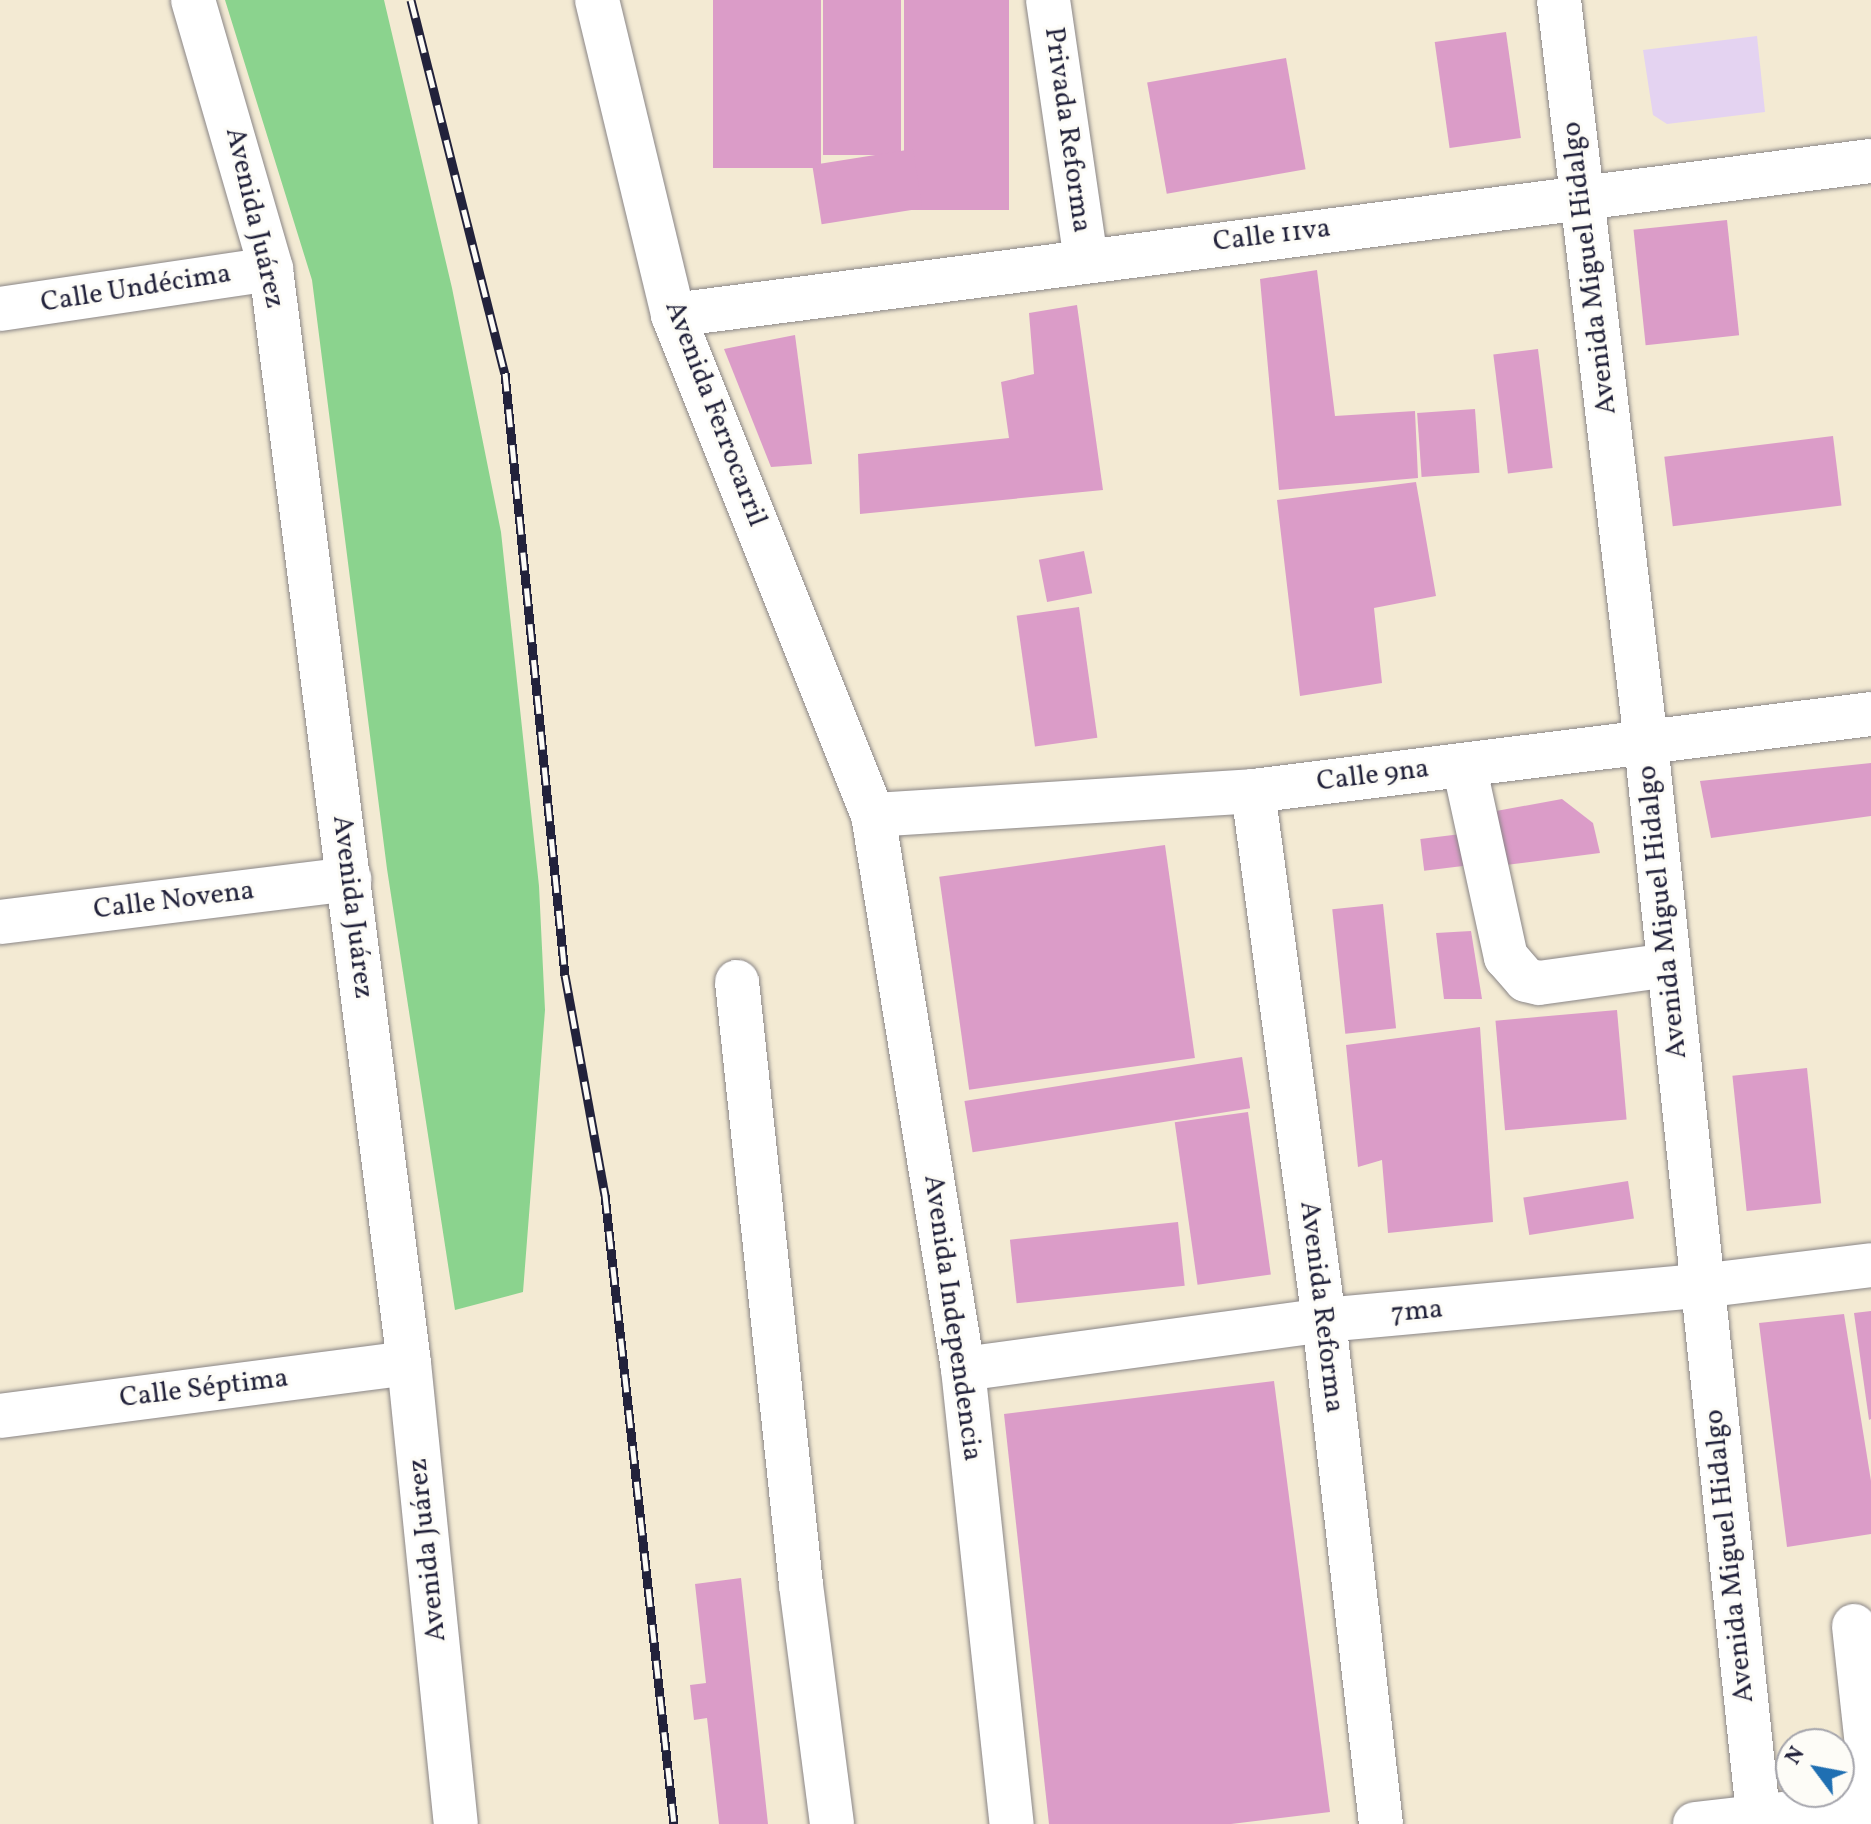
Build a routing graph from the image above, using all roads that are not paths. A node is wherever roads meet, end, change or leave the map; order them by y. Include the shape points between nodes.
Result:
1 (193, 0) edge
2 (597, 0) edge
3 (1048, 0) edge
4 (1559, 0) edge
5 (1871, 161) edge
6 (1581, 199) junction
7 (1086, 260) junction
8 (271, 269) junction
9 (0, 309) edge
10 (673, 315) junction
11 (1871, 714) edge
12 (1646, 743) junction
13 (1464, 765) junction
14 (1253, 791) junction
15 (873, 815) junction
16 (349, 879) junction
17 (0, 922) edge
18 (1669, 965) junction
19 (737, 982) dead end
20 (1871, 1265) edge
21 (1701, 1286) junction
22 (1324, 1320) junction
23 (409, 1363) junction
24 (963, 1369) junction
25 (0, 1416) edge
26 (1854, 1626) dead end
27 (1871, 1782) edge
28 (1871, 1804) edge
29 (1758, 1820) edge
30 (456, 1824) edge
31 (832, 1824) edge
32 (1012, 1824) edge
33 (1381, 1824) edge
34 (1695, 1824) edge

1 - 8 street, Avenida Juárez
2 - 10 street, Avenida Ferrocarril
3 - 7 street, Privada Reforma
4 - 6 street, Avenida Miguel Hidalgo
5 - 6 street, Calle 11va
6 - 7 street, Calle 11va
6 - 12 street, Avenida Miguel Hidalgo
7 - 10 street, Calle 11va
8 - 9 street, Calle Undécima
8 - 16 street, Avenida Juárez
10 - 15 street, Avenida Ferrocarril
11 - 12 street, Calle 9na
12 - 13 street, Calle 9na
12 - 18 street, Avenida Miguel Hidalgo
13 - 14 street, Calle 9na
13 - 18 street via 1506,957 1526,980 1539,983
14 - 15 street, Calle 9na
14 - 22 street, Avenida Reforma
15 - 24 street, Avenida Independencia
16 - 17 street, Calle Novena
16 - 23 street, Avenida Juárez
18 - 21 street, Avenida Miguel Hidalgo
19 - 31 street via 801,1585
20 - 21 street, 7ma
21 - 22 street, 7ma
21 - 29 street, Avenida Miguel Hidalgo
22 - 24 street, 7ma
22 - 33 street, Avenida Reforma
23 - 25 street, Calle Séptima
23 - 30 street, Avenida Juárez
24 - 32 street, Avenida Independencia
26 - 27 street
28 - 29 street
29 - 34 street

